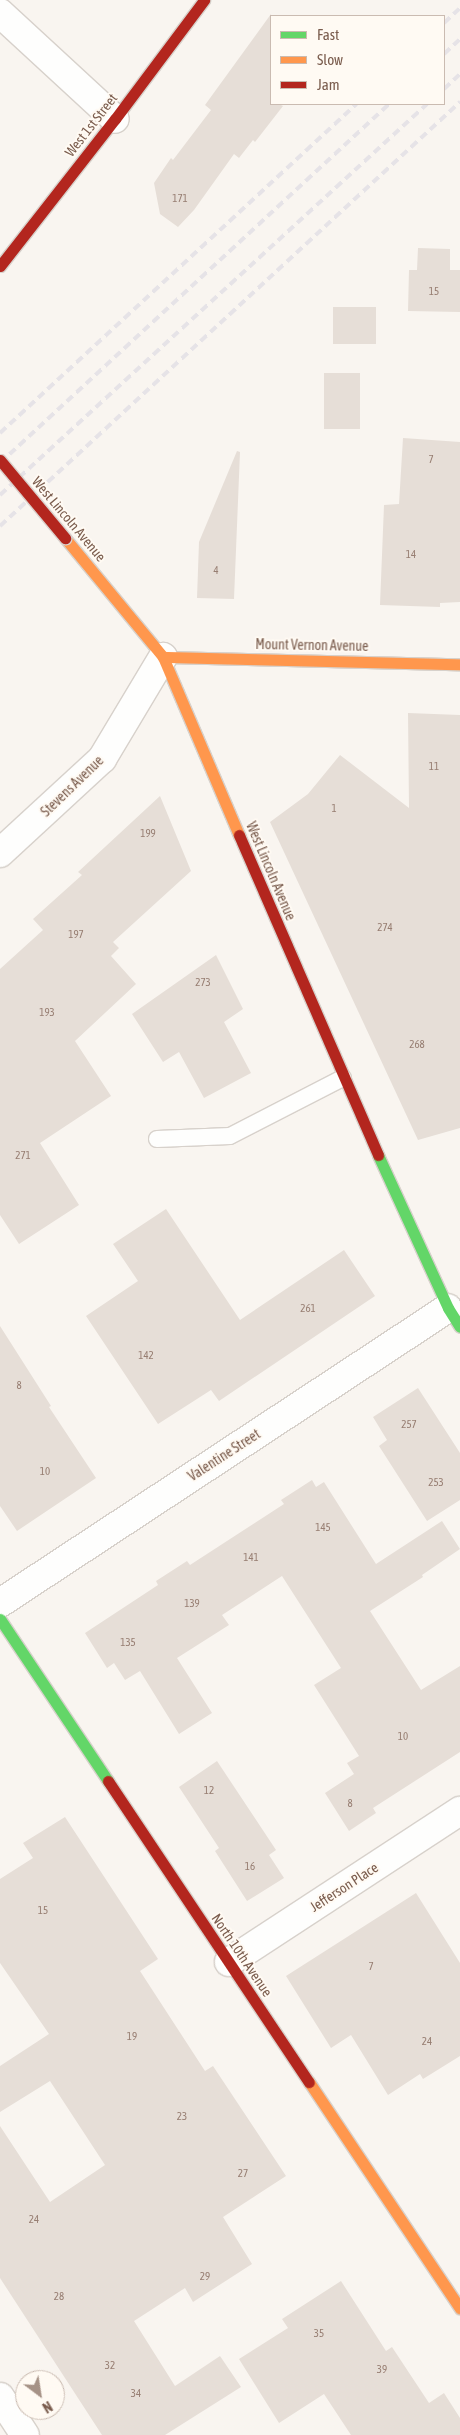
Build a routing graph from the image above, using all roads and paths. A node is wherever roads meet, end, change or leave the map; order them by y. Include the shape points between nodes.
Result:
1 (204, 0) edge
2 (0, 13) edge
3 (115, 119) junction
4 (0, 266) edge
5 (0, 460) edge
6 (163, 657) junction
7 (460, 664) edge
8 (0, 853) edge
9 (344, 1078) junction
10 (157, 1139) dead end
11 (454, 1317) edge
12 (0, 1603) edge
13 (0, 1619) edge
14 (460, 1811) edge
15 (229, 1962) junction
16 (460, 2308) edge
17 (0, 2397) edge
18 (25, 2435) edge

1 - 3 main road, West 1st Street
2 - 3 street
3 - 4 main road, West 1st Street
5 - 6 main road, West Lincoln Avenue, bridge
6 - 7 main road, Mount Vernon Avenue
6 - 8 street, Stevens Avenue via 102,759
6 - 9 main road, West Lincoln Avenue
9 - 10 lane via 230,1136
9 - 11 main road, West Lincoln Avenue
11 - 12 street, Valentine Street
13 - 15 main road, North 10th Avenue
14 - 15 street, Jefferson Place
15 - 16 main road, North 10th Avenue
17 - 18 street

